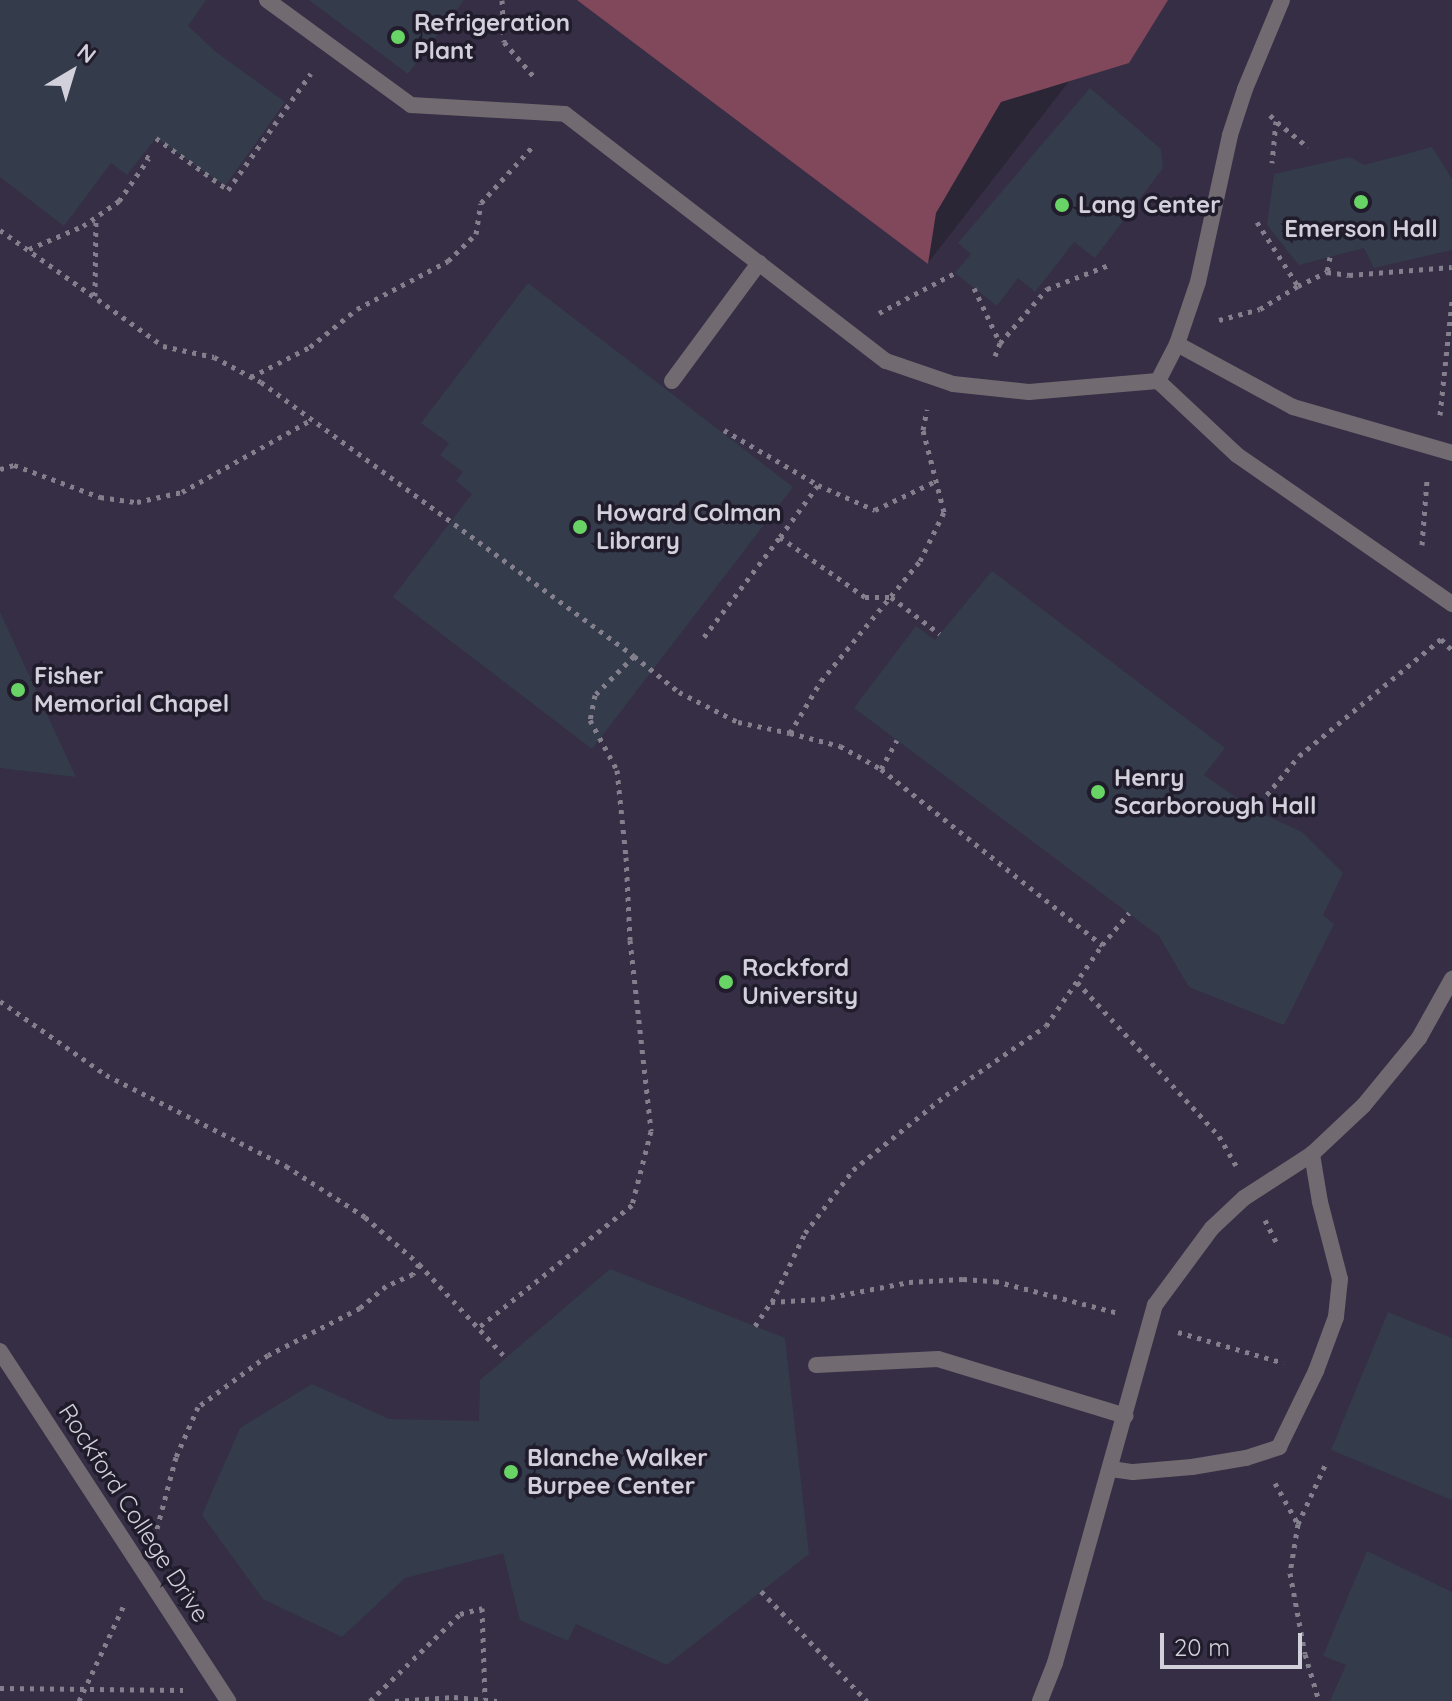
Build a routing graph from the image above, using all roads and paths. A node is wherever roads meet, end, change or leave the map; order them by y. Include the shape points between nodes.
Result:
1 (267, 0) edge
2 (502, 0) edge
3 (1282, 0) edge
4 (330, 46) junction
5 (565, 114) junction
6 (1276, 121) dead end
7 (156, 138) dead end
8 (1308, 147) dead end
9 (143, 155) dead end
10 (96, 217) junction
11 (1257, 222) dead end
12 (0, 230) edge
13 (28, 250) junction
14 (1330, 257) dead end
15 (759, 263) junction
16 (1109, 265) dead end
17 (1452, 267) edge
18 (1327, 272) junction
19 (955, 273) dead end
20 (1298, 286) junction
21 (974, 288) dead end
22 (95, 296) junction
23 (1187, 316) junction
24 (866, 319) dead end
25 (1000, 343) junction
26 (1177, 344) junction
27 (251, 377) junction
28 (933, 377) junction
29 (672, 381) dead end
30 (1158, 381) junction
31 (984, 387) junction
32 (311, 420) junction
33 (724, 430) dead end
34 (1452, 453) edge
35 (0, 469) edge
36 (936, 481) junction
37 (818, 485) junction
38 (780, 537) junction
39 (891, 597) junction
40 (1452, 604) edge
41 (940, 634) dead end
42 (704, 637) dead end
43 (1452, 650) edge
44 (634, 656) junction
45 (790, 733) junction
46 (897, 740) dead end
47 (881, 769) junction
48 (1254, 810) dead end
49 (1129, 913) dead end
50 (1102, 945) junction
51 (1452, 979) edge
52 (1077, 982) junction
53 (0, 1001) edge
54 (1219, 1136) dead end
55 (1312, 1154) junction
56 (419, 1264) junction
57 (771, 1302) junction
58 (1150, 1323) junction
59 (755, 1326) dead end
60 (478, 1328) junction
61 (0, 1351) edge
62 (506, 1358) dead end
63 (816, 1365) dead end
64 (1316, 1371) junction
65 (1126, 1416) junction
66 (1259, 1454) junction
67 (1327, 1461) dead end
68 (1111, 1469) junction
69 (1298, 1524) junction
70 (142, 1567) junction
71 (761, 1591) dead end
72 (86, 1686) junction
73 (0, 1688) edge
74 (225, 1696) edge
75 (485, 1699) edge
76 (79, 1701) edge
77 (370, 1701) edge
78 (395, 1701) edge
79 (497, 1701) edge
80 (867, 1701) edge
81 (1040, 1701) edge
82 (1319, 1701) edge

1 - 4 street
2 - 5 path via 504,42
3 - 23 street via 1230,135
4 - 5 street via 411,105
4 - 7 path via 228,190
5 - 15 street
5 - 27 path via 481,203 476,234 448,261 357,309 310,347
6 - 8 path
9 - 10 path via 149,158 119,201
10 - 13 path
10 - 22 path
11 - 20 path
12 - 13 path
13 - 22 path
14 - 18 path
15 - 28 street via 886,361
15 - 29 street
16 - 25 path via 1047,289
17 - 18 path
18 - 20 path
19 - 24 path
20 - 23 path via 1236,318 1206,321
21 - 25 path
22 - 27 path via 163,346 214,357
23 - 26 street
25 - 31 path
26 - 30 street
26 - 34 street via 1293,407
27 - 32 path
28 - 31 street
28 - 36 path via 923,430
30 - 31 street via 1029,392
30 - 40 street via 1237,455
32 - 35 path via 182,492 137,502 100,497 14,465
32 - 44 path
33 - 37 path
36 - 37 path via 875,510
36 - 39 path via 944,512 920,561
37 - 38 path
38 - 39 path via 865,597
38 - 42 path
39 - 41 path
39 - 45 path via 821,681
43 - 48 path via 1441,639 1299,756
44 - 45 path via 679,692 738,722
44 - 60 path via 595,695 590,720 617,770 651,1131 632,1205
45 - 47 path via 840,746
46 - 47 path
47 - 50 path
49 - 50 path
50 - 52 path
51 - 55 street via 1419,1038 1364,1105
52 - 54 path
52 - 57 path via 1046,1026 946,1095 853,1170 805,1233
53 - 56 path via 106,1075 286,1166 365,1217
55 - 58 street via 1244,1198 1212,1228 1155,1305
55 - 64 street via 1340,1279 1336,1317
56 - 60 path
56 - 70 path via 413,1274 386,1286 360,1308 268,1355 198,1407 176,1457
57 - 58 path via 963,1279 995,1281
57 - 59 path
58 - 64 path
58 - 65 street
60 - 62 path
61 - 70 street, Rockford College Drive
63 - 65 street via 938,1359
64 - 66 street via 1279,1447
65 - 68 street
66 - 68 street via 1192,1467
66 - 69 path
67 - 69 path
68 - 81 street
69 - 82 path via 1290,1573
70 - 72 path
70 - 74 street, Rockford College Drive
71 - 80 path
72 - 73 path
72 - 74 path
72 - 76 path
75 - 77 path via 482,1608 460,1614
75 - 78 path
75 - 79 path

